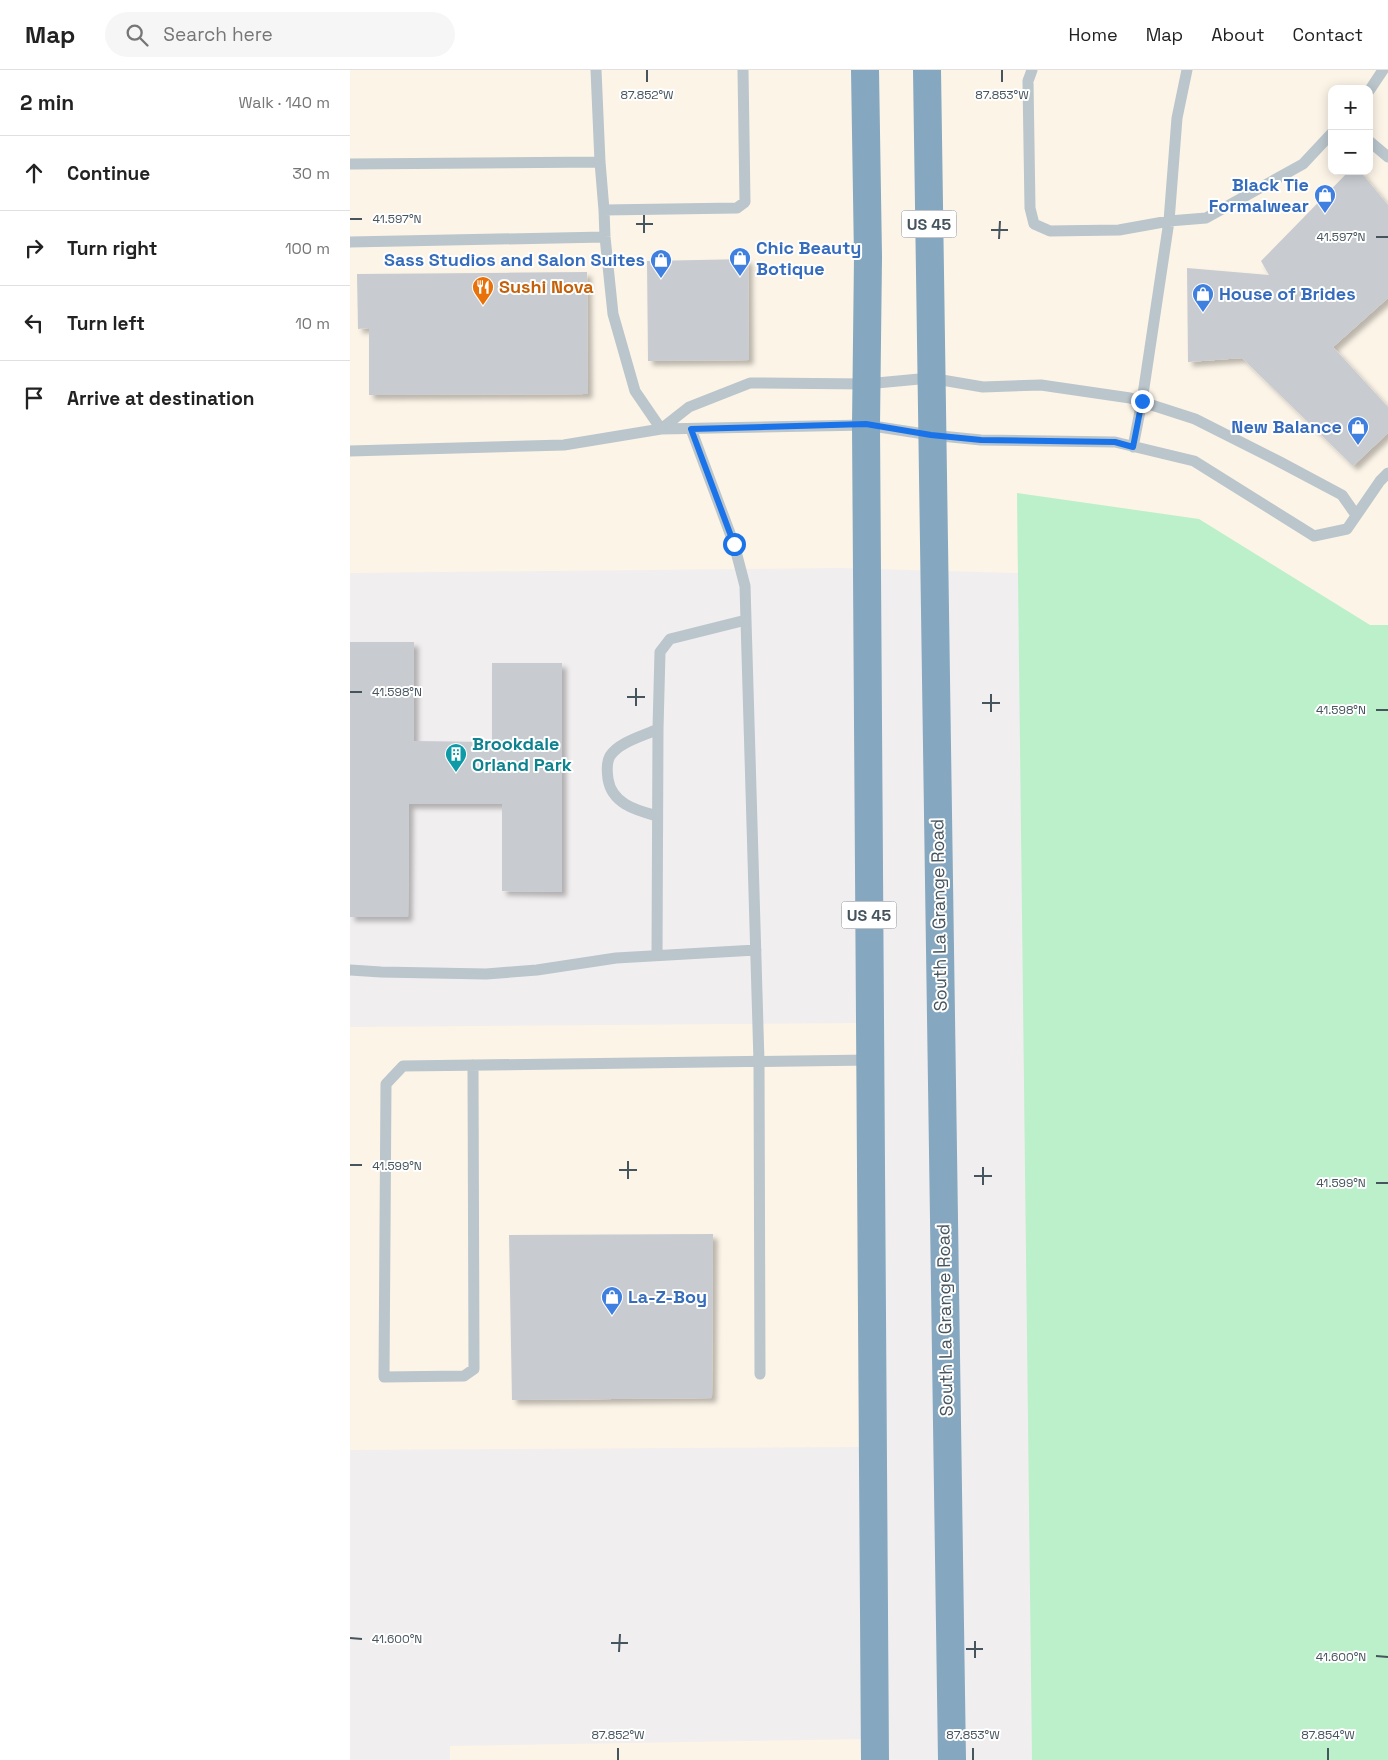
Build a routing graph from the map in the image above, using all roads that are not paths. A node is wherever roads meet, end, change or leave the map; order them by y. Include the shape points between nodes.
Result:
1 (596, 70) edge
2 (743, 70) edge
3 (865, 70) edge
4 (927, 70) edge
5 (1032, 70) edge
6 (1188, 70) edge
7 (1383, 70) edge
8 (1373, 85) edge
9 (1328, 137) edge
10 (1373, 144) edge
11 (1388, 157) edge
12 (600, 162) junction
13 (350, 164) edge
14 (604, 210) junction
15 (1169, 221) junction
16 (605, 237) junction
17 (350, 242) edge
18 (930, 378) junction
19 (866, 384) junction
20 (1142, 401) junction
21 (866, 424) junction
22 (661, 429) junction
23 (691, 429) junction
24 (931, 435) junction
25 (1133, 447) junction
26 (350, 451) edge
27 (1388, 473) edge
28 (1356, 516) junction
29 (746, 620) junction
30 (658, 730) junction
31 (657, 816) junction
32 (756, 950) junction
33 (657, 955) junction
34 (350, 970) edge
35 (870, 1060) junction
36 (759, 1062) junction
37 (473, 1065) junction
38 (760, 1374) dead end
39 (875, 1760) edge
40 (952, 1760) edge

1 - 12 lane
2 - 14 lane via 745,202 737,208
3 - 19 highway, US 45
4 - 18 highway, South La Grange Road / US 45
5 - 15 lane via 1028,81 1030,208 1034,224 1050,231 1119,230
6 - 15 lane via 1176,118
7 - 8 lane
9 - 15 lane via 1303,164 1206,218
10 - 11 lane
12 - 13 lane
12 - 14 lane
14 - 16 lane
15 - 20 lane
16 - 17 lane
16 - 22 lane via 613,314 635,391
18 - 19 lane
18 - 20 lane via 983,387 1041,384
18 - 24 highway, South La Grange Road / US 45
19 - 21 highway, US 45
19 - 22 lane via 750,383 689,407
20 - 25 lane
20 - 28 lane via 1195,419 1342,495
21 - 23 lane
21 - 24 lane
21 - 35 highway, US 45
22 - 23 lane
22 - 26 lane via 564,445
23 - 29 lane via 741,566
24 - 25 lane via 981,440 1115,442
24 - 40 highway, South La Grange Road / US 45
25 - 28 lane via 1194,461 1314,536 1347,530
27 - 28 lane
29 - 30 lane via 670,639 660,652
29 - 32 lane
30 - 31 lane
30 - 31 lane via 623,745 610,756 606,770 609,786 617,799 634,809
31 - 33 lane
32 - 33 lane
32 - 36 lane
33 - 34 lane via 486,974
35 - 36 lane
35 - 39 highway, US 45
36 - 37 lane
36 - 38 lane
37 - 37 lane via 403,1066 386,1084 384,1377 464,1376 474,1369

